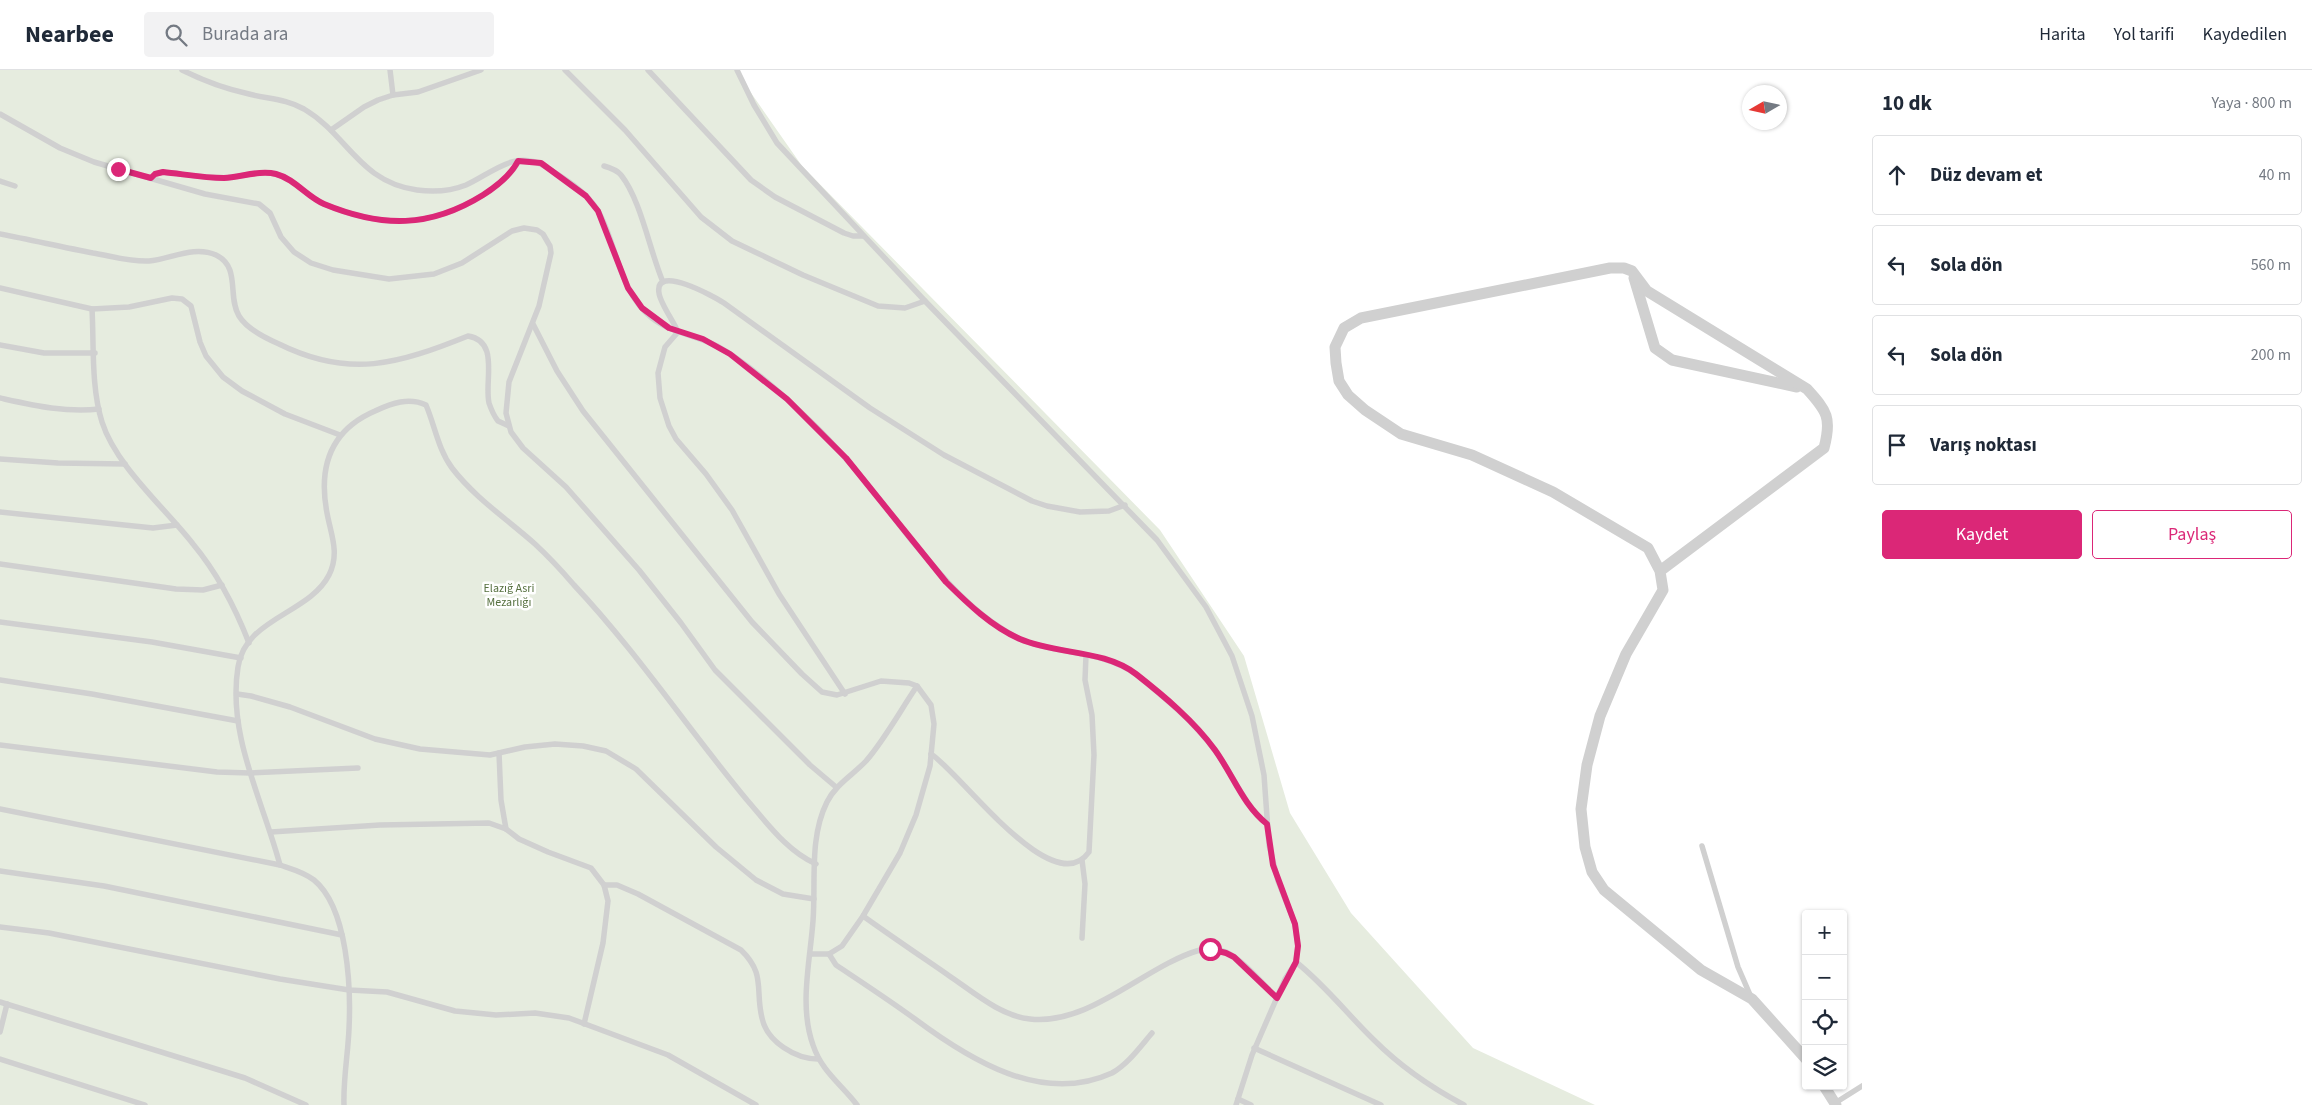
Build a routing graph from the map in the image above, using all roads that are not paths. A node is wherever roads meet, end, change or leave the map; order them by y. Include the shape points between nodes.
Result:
1 (182, 70) edge
2 (390, 70) edge
3 (481, 70) edge
4 (564, 70) edge
5 (648, 70) edge
6 (737, 70) edge
7 (392, 95) junction
8 (0, 114) edge
9 (331, 130) junction
10 (518, 161) junction
11 (604, 166) dead end
12 (151, 178) junction
13 (0, 181) edge
14 (15, 186) dead end
15 (0, 234) edge
16 (863, 236) junction
17 (1632, 271) junction
18 (663, 282) junction
19 (0, 288) edge
20 (925, 301) junction
21 (92, 309) junction
22 (533, 324) junction
23 (678, 332) junction
24 (0, 345) edge
25 (94, 353) junction
26 (1806, 389) junction
27 (0, 398) edge
28 (98, 409) junction
29 (509, 426) junction
30 (340, 435) junction
31 (0, 458) edge
32 (124, 464) junction
33 (1124, 505) junction
34 (0, 512) edge
35 (178, 525) junction
36 (0, 564) edge
37 (1660, 571) junction
38 (222, 585) junction
39 (0, 622) edge
40 (249, 643) junction
41 (1086, 654) junction
42 (241, 658) junction
43 (0, 680) edge
44 (917, 686) junction
45 (237, 694) junction
46 (845, 694) junction
47 (238, 721) junction
48 (0, 745) edge
49 (499, 753) junction
50 (931, 754) junction
51 (358, 768) dead end
52 (250, 774) junction
53 (836, 787) junction
54 (0, 810) edge
55 (1267, 824) junction
56 (506, 830) junction
57 (271, 832) junction
58 (1702, 846) dead end
59 (1082, 860) junction
60 (816, 864) junction
61 (280, 865) junction
62 (0, 871) edge
63 (604, 885) junction
64 (814, 899) junction
65 (863, 916) junction
66 (0, 927) edge
67 (342, 935) junction
68 (1082, 938) dead end
69 (810, 954) junction
70 (829, 954) junction
71 (1296, 962) junction
72 (349, 990) junction
73 (1277, 998) junction
74 (1752, 999) junction
75 (0, 1002) edge
76 (7, 1004) junction
77 (584, 1024) junction
78 (0, 1032) edge
79 (1152, 1033) dead end
80 (1254, 1048) junction
81 (1802, 1055) edge
82 (0, 1059) edge
83 (818, 1059) junction
84 (1862, 1086) edge
85 (1827, 1090) edge
86 (1237, 1102) edge
87 (1836, 1104) edge
88 (145, 1105) edge
89 (306, 1105) edge
90 (344, 1105) edge
91 (756, 1105) edge
92 (857, 1105) edge
93 (1251, 1105) edge
94 (1382, 1105) edge
95 (1464, 1105) edge

1 - 9 lane via 226,88 285,100 307,111
2 - 7 lane
3 - 7 lane via 418,92
4 - 20 lane via 625,130 701,217 732,241 878,306 905,308
5 - 16 lane via 757,185 844,233
6 - 16 lane via 777,143
7 - 9 lane via 364,107
8 - 12 lane via 33,135 77,156
9 - 10 lane via 371,172 415,190 453,189 503,163
10 - 12 lane via 503,180 474,201 444,215 418,221 354,214 324,204 289,180 268,173 222,178 163,172
10 - 23 lane via 541,163 586,196 602,220 634,299 651,317
11 - 18 lane via 621,175 635,200
12 - 22 lane via 205,194 259,204 270,214 286,245 302,258 360,276 404,279 434,274 462,263 518,229 537,230 547,240 551,253
13 - 14 lane
15 - 29 lane via 137,261 192,252 215,255 230,269 233,301 244,323 289,349 336,363 361,366 392,362 468,336 474,337 488,352 489,403 498,421
16 - 20 lane
17 - 26 street via 1647,291
17 - 26 street via 1655,348 1672,360
17 - 37 street via 1624,268 1602,270 1361,318 1344,328 1335,347 1336,363 1338,381 1348,395 1401,434 1472,455 1553,492 1648,548
18 - 23 lane via 660,297
18 - 33 lane via 686,284 724,303 870,408 944,455 1032,501 1080,512 1109,511
19 - 21 lane
20 - 33 lane
21 - 25 lane
21 - 30 lane via 182,299 191,306 206,356 223,377 285,414
22 - 29 lane via 509,382 506,403
22 - 46 lane via 569,392 752,622 822,692
23 - 41 lane via 703,339 730,354 805,416 846,458 946,582 975,609 1020,639
23 - 46 lane via 664,347 658,373 660,398 669,426 732,510 779,594
24 - 25 lane via 44,353
25 - 28 lane
26 - 37 street via 1824,408 1829,431 1824,448
27 - 28 lane via 61,409
28 - 32 lane via 107,436
29 - 53 lane via 524,448 566,487 639,570 715,670
30 - 40 lane via 328,458 325,484 327,513 335,546 330,572 315,592 268,624
30 - 60 lane via 354,421 379,409 406,400 426,405 441,450 452,468 487,506 534,544 575,586 624,642 766,821 794,852
31 - 32 lane
32 - 35 lane
33 - 55 lane via 1157,540 1192,586 1232,656 1243,684 1259,747
34 - 35 lane via 154,528
35 - 38 lane
36 - 38 lane via 176,590 203,590
37 - 74 street via 1664,590 1626,654 1600,716 1587,765 1581,809 1585,847 1592,872 1604,890 1701,970
38 - 40 lane
39 - 42 lane via 152,642
40 - 42 lane
41 - 55 lane via 1108,660 1134,673 1192,724 1214,748 1256,815
41 - 59 lane via 1085,680 1092,715 1094,755 1089,852
42 - 45 lane
43 - 47 lane
44 - 46 lane via 901,681 881,681
44 - 50 lane via 928,698 933,711
44 - 53 lane via 870,755
45 - 47 lane
45 - 49 lane via 290,707 395,744 445,753
47 - 52 lane
48 - 52 lane via 106,760
49 - 56 lane
49 - 64 lane via 555,744 595,748 617,756 636,769 710,841 756,880 783,894
50 - 59 lane via 942,761 1006,828 1036,852 1065,864
50 - 65 lane via 916,815 900,853
51 - 52 lane
52 - 57 lane
53 - 60 lane via 822,817
54 - 61 lane
55 - 71 lane via 1273,865 1295,924
56 - 57 lane via 478,822
56 - 63 lane via 534,846 591,868
57 - 61 lane
58 - 74 lane via 1738,967
59 - 68 lane via 1085,884
60 - 64 lane
61 - 67 lane via 306,875 319,885 330,900
62 - 67 lane via 112,888
63 - 77 lane via 608,901 603,943
63 - 83 lane via 617,885 638,894 741,950 759,978 761,1015 767,1030 792,1054
64 - 69 lane
65 - 70 lane via 842,946
65 - 73 lane via 1004,1011 1028,1019 1051,1020 1073,1014 1201,949 1218,950 1234,957
66 - 72 lane via 49,933 203,965
67 - 72 lane
69 - 70 lane
69 - 83 lane via 806,1020
70 - 79 lane via 836,964 960,1052 996,1071 1034,1085 1062,1088 1099,1080 1121,1068
71 - 73 lane
71 - 95 lane via 1321,981 1392,1057 1429,1085
72 - 77 lane via 387,992 474,1014 535,1013
72 - 90 lane
73 - 80 lane
74 - 81 street
75 - 76 lane
76 - 78 lane
76 - 89 lane via 245,1078
77 - 91 lane via 668,1055
80 - 86 lane
80 - 94 lane
82 - 88 lane
83 - 92 lane
84 - 87 lane
85 - 87 street
86 - 93 lane

